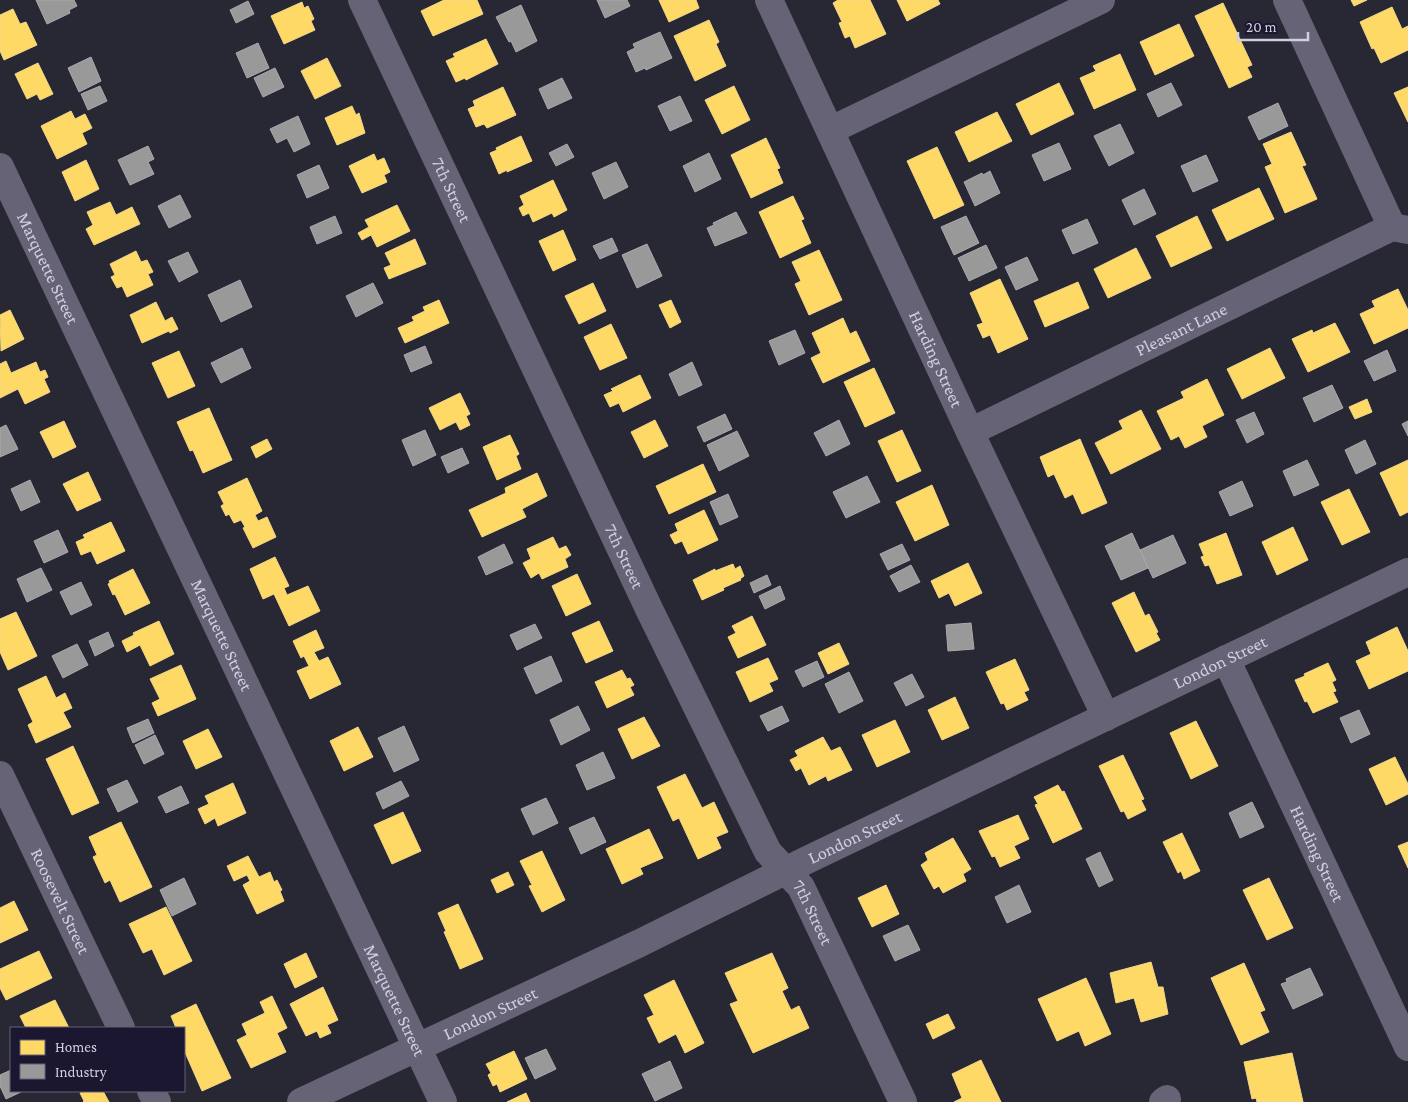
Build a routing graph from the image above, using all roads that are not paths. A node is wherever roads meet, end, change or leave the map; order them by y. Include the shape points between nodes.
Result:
1 (362, 0) edge
2 (769, 0) edge
3 (1101, 0) edge
4 (1287, 0) edge
5 (830, 130) junction
6 (0, 168) edge
7 (1400, 229) edge
8 (970, 432) junction
9 (1408, 572) edge
10 (1226, 659) junction
11 (1106, 717) junction
12 (0, 774) edge
13 (785, 871) junction
14 (1399, 1007) edge
15 (122, 1027) edge
16 (1408, 1047) edge
17 (417, 1048) junction
18 (301, 1102) edge
19 (443, 1102) edge
20 (903, 1102) edge

1 - 13 street, 7th Street via 663,638 768,852
2 - 5 street, Harding Street
3 - 5 street
4 - 7 street, Pleasant Lane
5 - 8 street, Harding Street
6 - 17 street, Marquette Street
7 - 8 street, Pleasant Lane
8 - 11 street, Harding Street
9 - 10 street, London Street
10 - 11 street, London Street
10 - 14 street, Harding Street
11 - 13 street, London Street
12 - 15 street, Roosevelt Street
13 - 17 street, London Street
13 - 20 street, 7th Street via 801,887
14 - 16 street, Harding Street
17 - 18 street, London Street
17 - 19 street, Marquette Street

